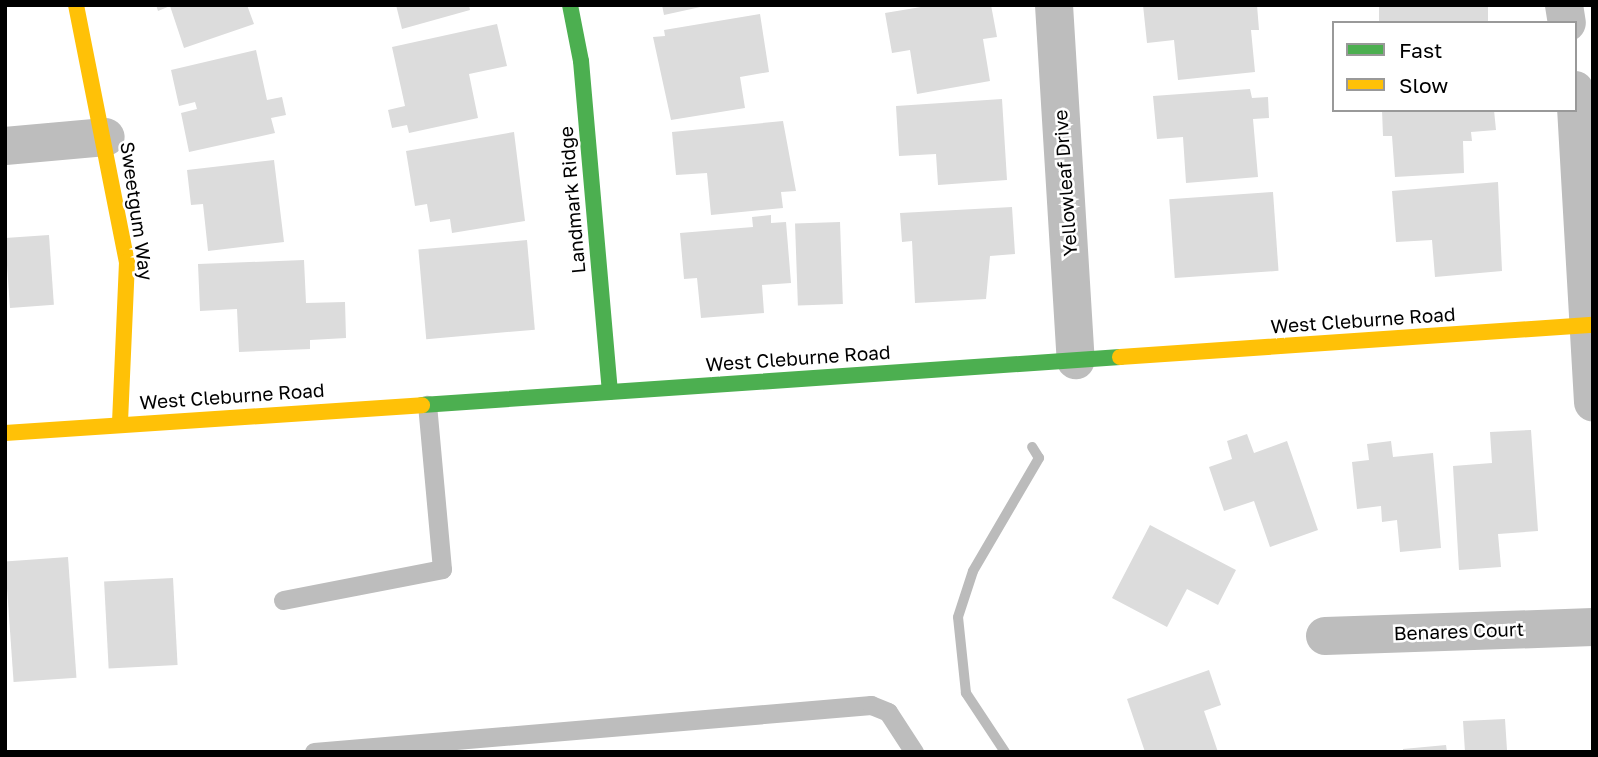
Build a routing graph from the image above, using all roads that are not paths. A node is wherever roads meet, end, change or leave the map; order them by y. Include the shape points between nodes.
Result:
1 (76, 5) edge
2 (570, 5) edge
3 (1054, 5) edge
4 (1576, 112) edge
5 (106, 137) junction
6 (5, 146) edge
7 (1590, 325) edge
8 (1076, 360) junction
9 (610, 392) junction
10 (1593, 402) edge
11 (427, 405) junction
12 (120, 425) junction
13 (5, 433) edge
14 (283, 600) dead end
15 (1593, 626) edge
16 (1325, 636) dead end
17 (314, 752) edge
18 (914, 752) edge

1 - 5 street, Sweetgum Way
2 - 9 street, Landmark Ridge via 581,61
3 - 8 street, Yellowleaf Drive
4 - 7 street
5 - 6 street
5 - 12 street, Sweetgum Way via 127,262 127,368
7 - 8 street, West Cleburne Road
7 - 10 street
8 - 9 street, West Cleburne Road
9 - 11 street, West Cleburne Road
11 - 12 street, West Cleburne Road
11 - 14 lane via 442,569
12 - 13 street, West Cleburne Road
15 - 16 street, Benares Court
17 - 18 lane via 871,705 888,712

